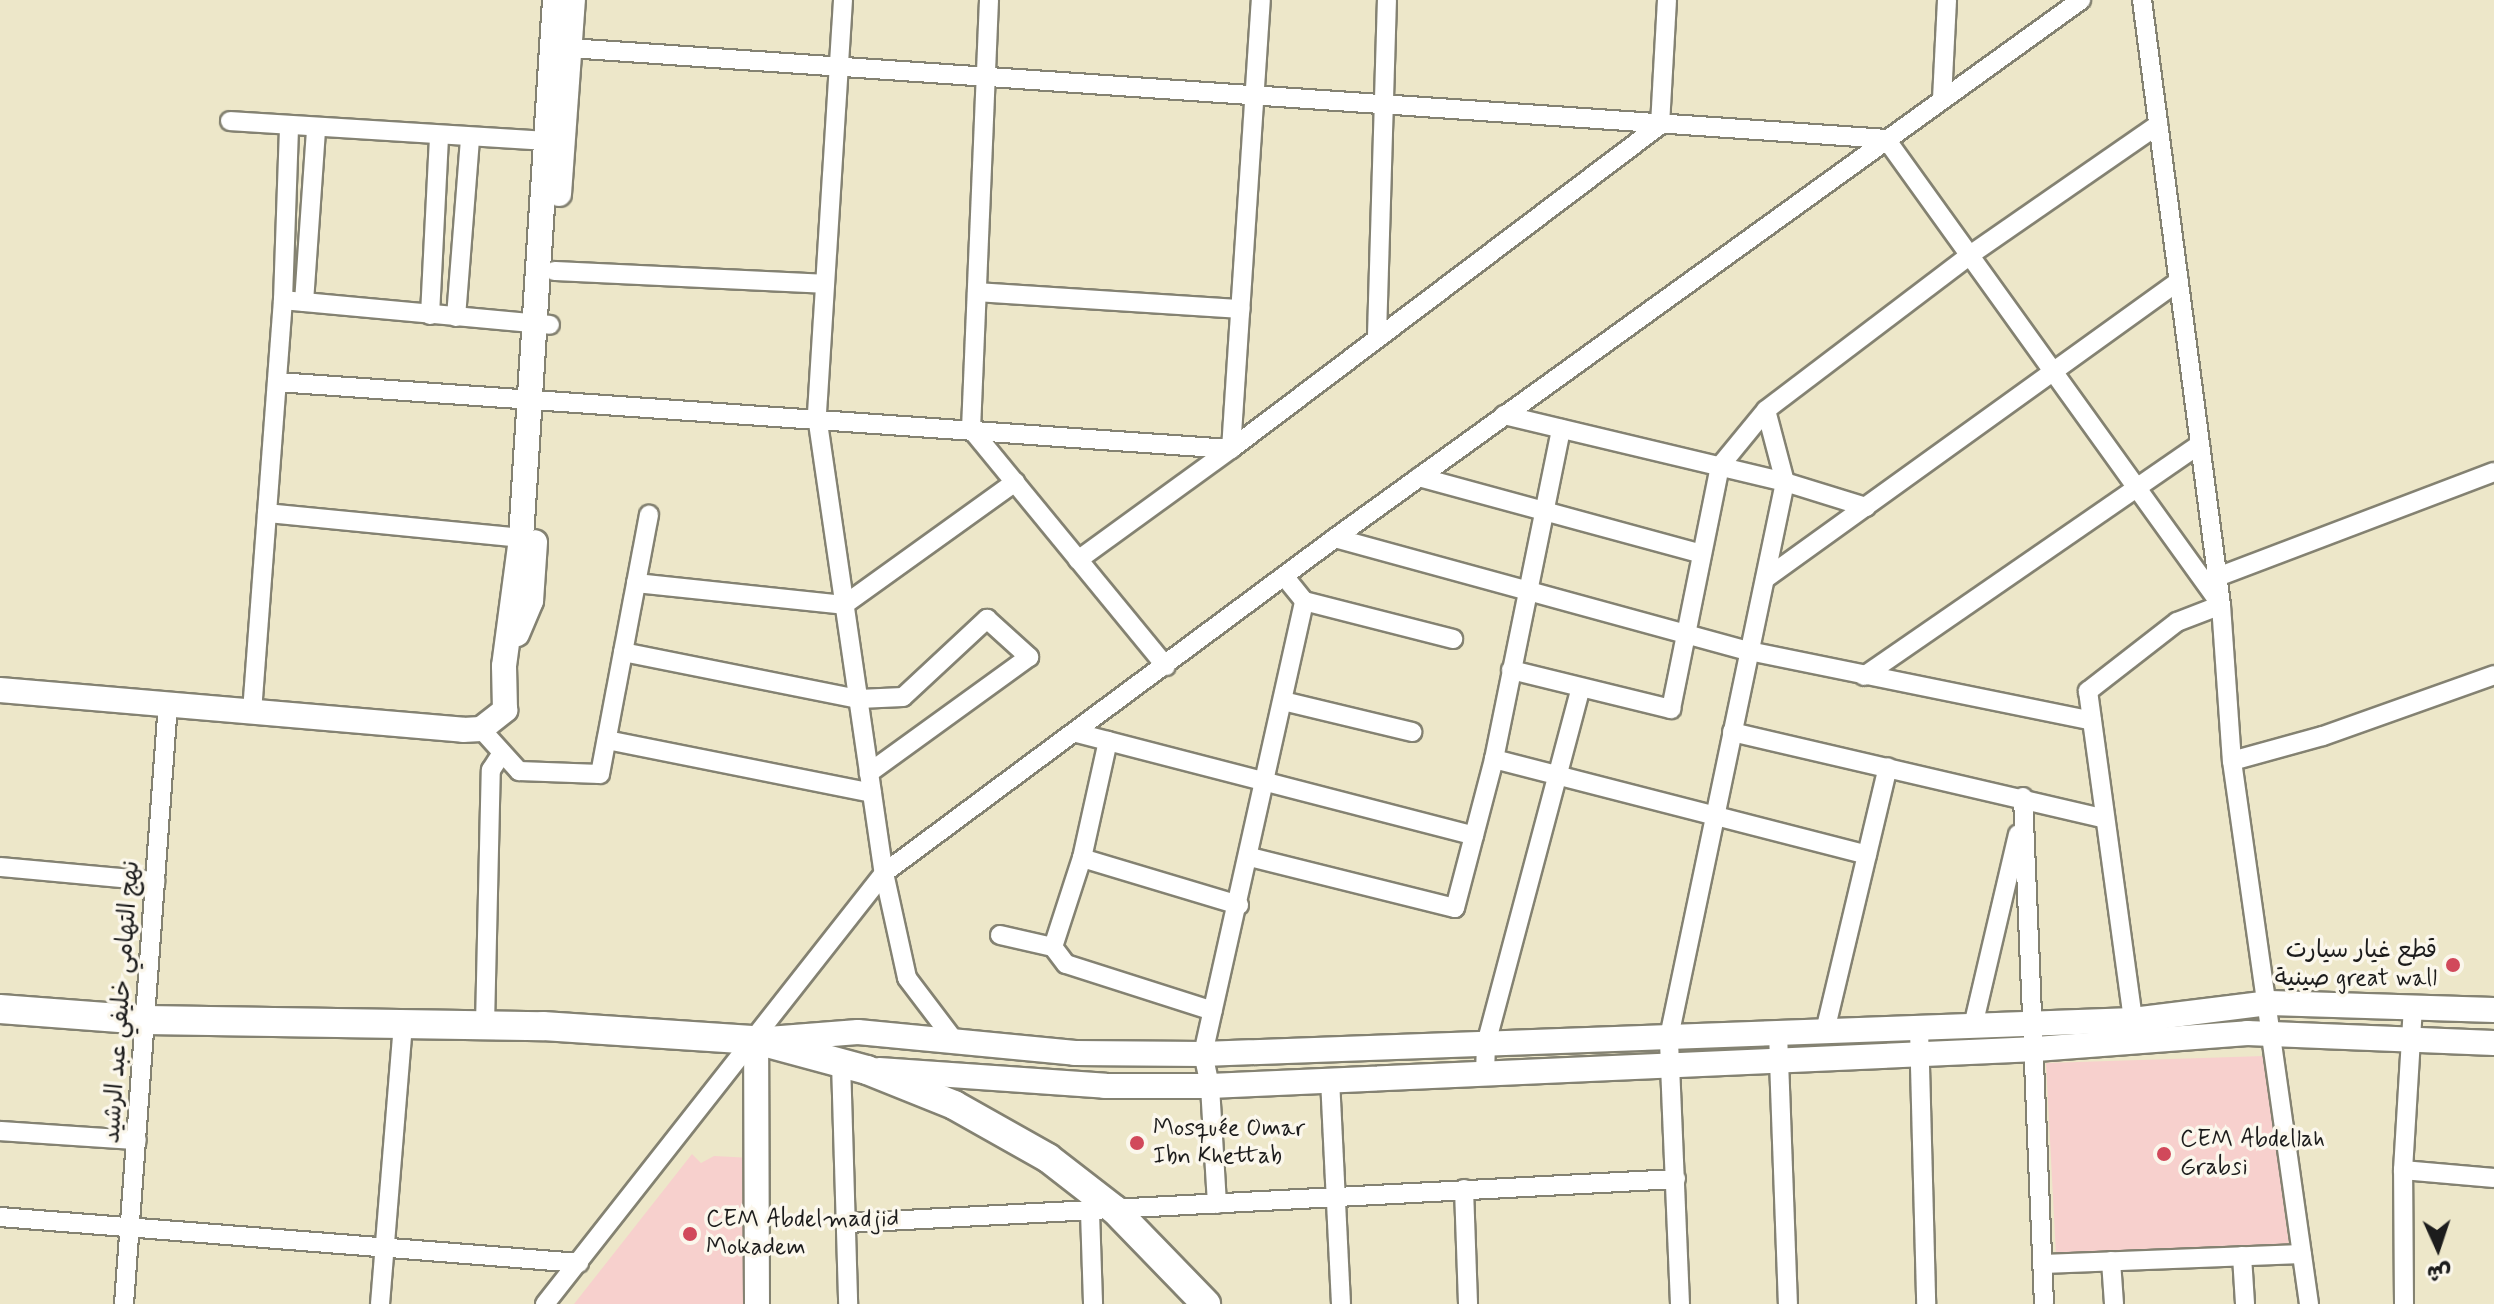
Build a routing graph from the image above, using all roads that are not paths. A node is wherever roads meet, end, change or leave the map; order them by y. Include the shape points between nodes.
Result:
1 (555, 0) edge
2 (573, 0) edge
3 (843, 0) edge
4 (989, 0) edge
5 (1261, 0) edge
6 (1387, 0) edge
7 (1667, 0) edge
8 (1947, 0) edge
9 (2081, 0) edge
10 (2142, 0) edge
11 (569, 48) junction
12 (839, 68) junction
13 (985, 78) junction
14 (1254, 96) junction
15 (1942, 99) junction
16 (1381, 107) junction
17 (230, 121) dead end
18 (1660, 125) junction
19 (2158, 125) junction
20 (289, 127) junction
21 (316, 129) junction
22 (439, 137) junction
23 (470, 138) junction
24 (1886, 139) junction
25 (546, 141) junction
26 (1970, 255) junction
27 (554, 271) junction
28 (2179, 281) junction
29 (825, 284) junction
30 (977, 292) junction
31 (283, 300) junction
32 (304, 302) junction
33 (1240, 309) junction
34 (430, 315) junction
35 (456, 317) junction
36 (542, 326) junction
37 (1377, 335) junction
38 (2052, 369) junction
39 (277, 382) junction
40 (537, 400) junction
41 (1766, 410) junction
42 (1504, 415) junction
43 (817, 416) junction
44 (971, 429) junction
45 (1561, 429) junction
46 (2200, 444) junction
47 (1231, 449) junction
48 (1720, 466) junction
49 (2494, 472) edge
50 (1419, 477) junction
51 (1015, 482) junction
52 (1785, 482) junction
53 (2134, 484) junction
54 (1866, 507) junction
55 (1543, 512) junction
56 (267, 513) junction
57 (649, 515) dead end
58 (521, 538) junction
59 (1335, 538) junction
60 (1702, 554) junction
61 (1078, 560) junction
62 (1284, 576) junction
63 (1765, 579) junction
64 (2211, 580) junction
65 (636, 583) junction
66 (1526, 590) junction
67 (1304, 601) junction
68 (844, 605) junction
69 (2221, 605) junction
70 (1686, 634) junction
71 (1453, 639) dead end
72 (1749, 651) junction
73 (623, 652) junction
74 (504, 666) junction
75 (1166, 666) junction
76 (1511, 670) junction
77 (2494, 675) edge
78 (1864, 676) junction
79 (0, 690) edge
80 (1580, 690) junction
81 (859, 699) junction
82 (1283, 701) junction
83 (168, 704) junction
84 (252, 712) junction
85 (2092, 721) junction
86 (481, 729) junction
87 (1412, 732) dead end
88 (1732, 732) junction
89 (1077, 733) junction
90 (607, 740) junction
91 (1108, 741) junction
92 (502, 753) junction
93 (1494, 759) junction
94 (2232, 761) junction
95 (1888, 767) junction
96 (869, 773) junction
97 (1557, 776) junction
98 (1262, 781) junction
99 (872, 793) junction
100 (2023, 805) junction
101 (1714, 817) junction
102 (2105, 819) junction
103 (1474, 836) junction
104 (1867, 855) junction
105 (1250, 857) junction
106 (1082, 858) junction
107 (0, 867) edge
108 (884, 873) junction
109 (155, 881) junction
110 (1239, 905) junction
111 (1000, 935) dead end
112 (1053, 947) junction
113 (2270, 1003) junction
114 (2413, 1005) junction
115 (0, 1009) edge
116 (2494, 1010) edge
117 (1213, 1011) junction
118 (146, 1020) junction
119 (2133, 1020) junction
120 (2035, 1024) junction
121 (403, 1025) junction
122 (485, 1025) junction
123 (1973, 1026) junction
124 (1919, 1028) junction
125 (1825, 1031) junction
126 (1778, 1033) junction
127 (2274, 1033) junction
128 (1669, 1037) junction
129 (2411, 1037) junction
130 (756, 1040) junction
131 (954, 1040) junction
132 (2494, 1043) edge
133 (1486, 1044) junction
134 (2036, 1049) junction
135 (1203, 1054) junction
136 (1919, 1054) junction
137 (1779, 1060) junction
138 (1667, 1065) junction
139 (854, 1066) junction
140 (1485, 1073) junction
141 (1330, 1079) junction
142 (1210, 1086) junction
143 (0, 1131) edge
144 (137, 1140) junction
145 (2403, 1170) junction
146 (2494, 1178) edge
147 (1676, 1179) junction
148 (1464, 1189) junction
149 (1334, 1197) junction
150 (1217, 1204) junction
151 (1102, 1211) junction
152 (0, 1217) edge
153 (848, 1223) junction
154 (130, 1227) junction
155 (386, 1246) junction
156 (2302, 1254) junction
157 (2242, 1256) junction
158 (2111, 1261) junction
159 (579, 1263) junction
160 (2043, 1264) junction
161 (124, 1304) edge
162 (380, 1304) edge
163 (545, 1304) edge
164 (757, 1304) edge
165 (848, 1304) edge
166 (1093, 1304) edge
167 (1206, 1304) edge
168 (1341, 1304) edge
169 (1468, 1304) edge
170 (1680, 1304) edge
171 (1788, 1304) edge
172 (1926, 1304) edge
173 (2044, 1304) edge
174 (2114, 1304) edge
175 (2245, 1304) edge
176 (2309, 1304) edge
177 (2404, 1304) edge

1 - 25 street
2 - 11 street
3 - 12 street
4 - 13 street
5 - 14 street
6 - 16 street
7 - 18 street
8 - 15 street
9 - 15 street
10 - 19 street
11 - 12 street
11 - 27 street
12 - 13 street
12 - 29 street
13 - 14 street
13 - 30 street
14 - 16 street
14 - 33 street
15 - 24 street
16 - 18 street
16 - 37 street
17 - 20 street
18 - 24 street
18 - 37 street
19 - 26 street
19 - 28 street
20 - 21 street
20 - 31 street
21 - 22 street
21 - 32 street
22 - 23 street
22 - 34 street
23 - 25 street
23 - 35 street
24 - 26 street
24 - 42 street
25 - 36 street
26 - 38 street
26 - 41 street
27 - 29 street
27 - 36 street
28 - 38 street
28 - 46 street
29 - 43 street
30 - 33 street
30 - 44 street
31 - 32 street
31 - 39 street
32 - 34 street
33 - 47 street
34 - 35 street
35 - 36 street
36 - 40 street
37 - 47 street
38 - 53 street
38 - 54 street
39 - 40 street
39 - 56 street
40 - 43 street
40 - 58 street
40 - 74 street via 531,601
41 - 48 street
41 - 52 street
42 - 45 street
42 - 50 street
43 - 44 street
43 - 68 street
44 - 47 street
44 - 51 street
45 - 48 street
45 - 55 street
46 - 53 street
46 - 64 street
47 - 61 street
48 - 52 street
48 - 60 street
49 - 64 street
50 - 55 street
50 - 59 street
51 - 61 street
51 - 68 street
52 - 54 street
52 - 63 street
53 - 64 street
53 - 78 street
54 - 63 street
55 - 60 street
55 - 66 street
56 - 58 street
56 - 84 street
57 - 65 street
58 - 74 street
59 - 62 street
59 - 66 street
60 - 70 street
61 - 75 street
62 - 67 street
62 - 75 street
63 - 72 street
64 - 69 street
65 - 68 street
65 - 73 street
66 - 70 street
66 - 76 street
67 - 71 street
67 - 82 street
68 - 81 street
69 - 85 street via 2177,622 2088,691
69 - 94 street
70 - 72 street
70 - 80 street via 1671,709
72 - 78 street
72 - 88 street
73 - 81 street
73 - 90 street
74 - 86 street via 505,710
75 - 89 street
76 - 80 street
76 - 93 street
77 - 94 street via 2323,736
78 - 85 street
79 - 83 street
80 - 97 street
81 - 96 street
81 - 96 street via 903,697 987,619 1029,657
82 - 87 street
82 - 98 street
83 - 84 street
83 - 109 street, نهج التهامي خليفي عبد الرشيد
84 - 86 street
85 - 102 street
86 - 92 street
88 - 95 street
88 - 101 street
89 - 91 street
89 - 108 street
90 - 92 street via 600,774 519,771
90 - 99 street
91 - 98 street
91 - 106 street
92 - 122 street via 491,770
93 - 97 street
93 - 103 street
94 - 113 street
95 - 100 street
95 - 104 street
96 - 99 street
97 - 101 street
97 - 133 street
98 - 103 street
98 - 105 street
99 - 108 street
100 - 102 street
100 - 120 street
100 - 123 street
101 - 104 street
101 - 128 street
102 - 119 street
103 - 105 street via 1455,908
104 - 125 street
105 - 110 street
106 - 110 street
106 - 112 street
107 - 109 street
108 - 130 street
108 - 131 street via 907,978
109 - 118 street, نهج التهامي خليفي عبد الرشيد
110 - 117 street
111 - 112 street
112 - 117 street via 1066,964
113 - 114 street
113 - 119 street
113 - 127 street
114 - 116 street
114 - 129 street
115 - 118 main road
117 - 135 street
118 - 121 main road
118 - 144 street, نهج التهامي خليفي عبد الرشيد
119 - 120 street
120 - 123 street
120 - 134 street
121 - 122 main road
121 - 155 street
122 - 130 main road
123 - 124 street
124 - 125 street
124 - 136 street
125 - 126 street
126 - 128 street
126 - 137 street
127 - 129 street
127 - 134 street
127 - 156 street
128 - 133 street
128 - 138 street
129 - 132 street
129 - 145 street
130 - 131 street via 858,1032
130 - 139 main road
130 - 159 street
130 - 164 street
131 - 135 street via 1075,1053
133 - 135 street
133 - 140 street
134 - 136 street
134 - 160 street
135 - 142 street
136 - 137 street
136 - 172 street
137 - 138 street
137 - 171 street
138 - 140 street
138 - 147 street
139 - 142 street via 1105,1086
139 - 151 main road via 954,1105 1022,1143
139 - 153 street
140 - 141 street
141 - 142 street
141 - 149 street
142 - 150 street
143 - 144 street
144 - 154 street, نهج التهامي خليفي عبد الرشيد
145 - 146 street
145 - 177 street
147 - 148 street
147 - 170 street
148 - 149 street
148 - 169 street
149 - 150 street
149 - 168 street
150 - 151 street
151 - 153 street
151 - 166 street
151 - 167 main road
152 - 154 street
153 - 165 street
154 - 155 street
154 - 161 street, نهج التهامي خليفي عبد الرشيد
155 - 159 street
155 - 162 street
156 - 157 street
156 - 176 street
157 - 158 street
157 - 175 street
158 - 160 street
158 - 174 street
159 - 163 street
160 - 173 street

